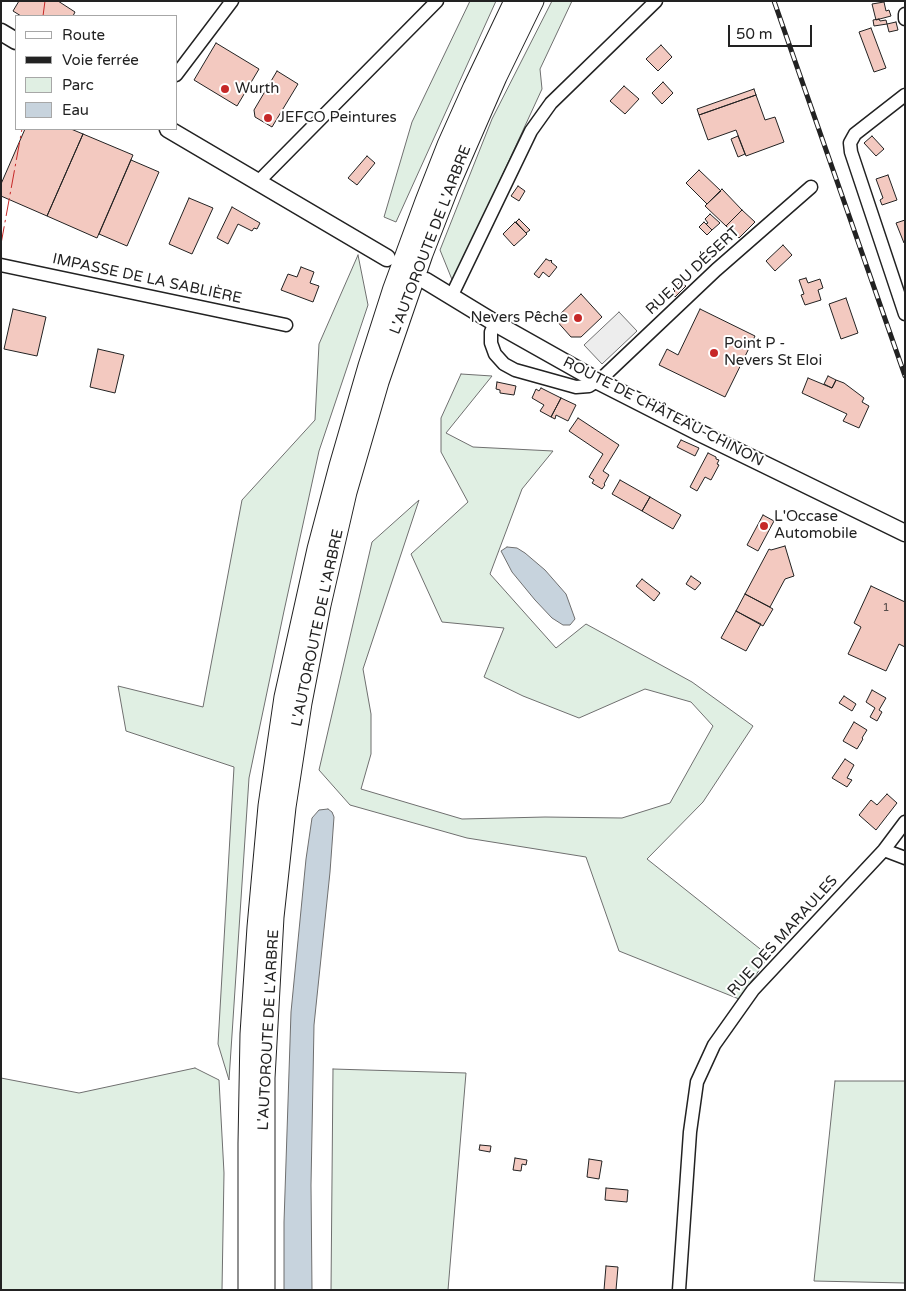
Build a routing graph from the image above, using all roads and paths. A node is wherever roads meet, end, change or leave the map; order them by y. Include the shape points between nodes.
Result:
1 (232, 1) edge
2 (437, 1) edge
3 (514, 1) edge
4 (534, 1) edge
5 (656, 1) edge
6 (905, 14) edge
7 (905, 19) edge
8 (1, 32) edge
9 (15, 40) edge
10 (178, 73) edge
11 (905, 95) edge
12 (170, 130) edge
13 (258, 182) junction
14 (811, 187) dead end
15 (387, 258) dead end
16 (1, 265) edge
17 (426, 281) dead end
18 (451, 297) junction
19 (905, 314) edge
20 (495, 323) junction
21 (286, 325) dead end
22 (598, 381) junction
23 (905, 534) edge
24 (905, 822) edge
25 (884, 850) junction
26 (905, 858) edge
27 (248, 1290) edge
28 (265, 1290) edge
29 (679, 1290) edge

1 - 10 street
2 - 13 street
3 - 27 highway, L'AUTOROUTE DE L'ARBRE via 425,200 396,280 338,466 284,697 268,806 249,1044
4 - 28 highway, L'AUTOROUTE DE L'ARBRE via 497,76 423,254 379,382 347,492 321,605 287,797 274,917 265,1078
5 - 18 street via 551,103 531,131
6 - 7 street
8 - 9 main road
11 - 19 street via 855,134 850,143
12 - 13 main road
13 - 15 main road
14 - 22 street, RUE DU DÉSERT via 716,270
16 - 21 street, IMPASSE DE LA SABLIÈRE
17 - 18 main road, ROUTE DE CHÂTEAU-CHINON
18 - 20 main road, ROUTE DE CHÂTEAU-CHINON
20 - 22 main road, ROUTE DE CHÂTEAU-CHINON
20 - 22 street via 490,342 504,364 576,387
22 - 23 main road, ROUTE DE CHÂTEAU-CHINON
24 - 25 street, RUE DES MARAULES
25 - 26 street
25 - 29 street, RUE DES MARAULES via 753,990 714,1045 697,1082 690,1132

